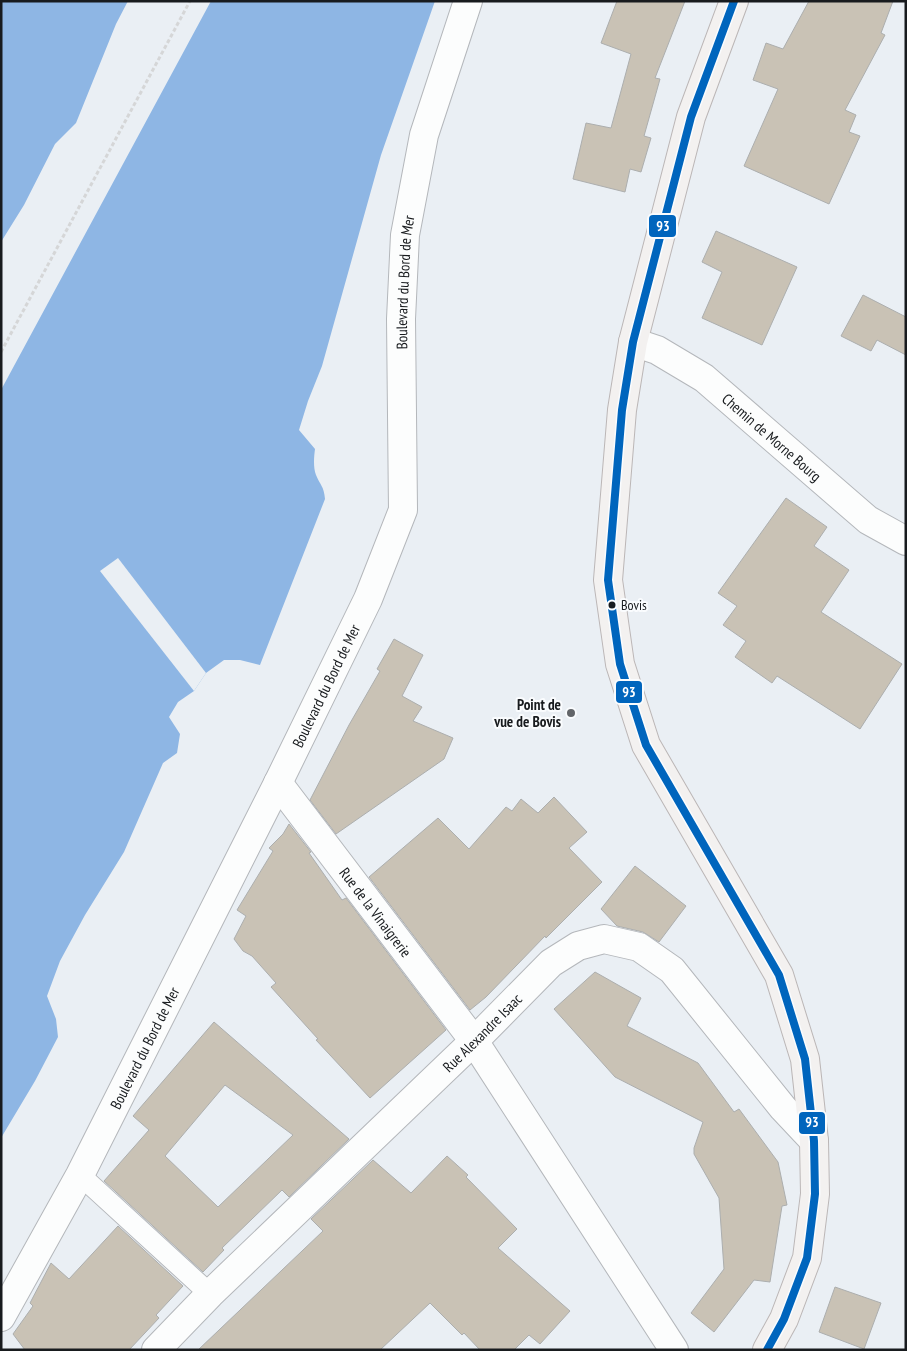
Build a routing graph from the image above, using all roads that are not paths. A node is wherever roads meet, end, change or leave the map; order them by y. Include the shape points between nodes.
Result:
1 (468, 1) edge
2 (734, 1) edge
3 (633, 342) junction
4 (906, 541) edge
5 (278, 783) junction
6 (474, 1041) junction
7 (814, 1141) junction
8 (80, 1175) junction
9 (210, 1294) junction
10 (1, 1317) edge
11 (156, 1350) edge
12 (674, 1350) edge
13 (766, 1350) edge

1 - 5 street, Boulevard du Bord de Mer via 424,135 405,235 400,319 403,510 368,599
2 - 3 main road via 692,117
3 - 4 street, Chemin de Morne Bourg via 656,350 704,378 868,520
3 - 7 main road via 622,410 608,580 620,664 646,745 779,975 805,1059
5 - 6 street, Rue de la Vinaigrerie
5 - 8 street, Boulevard du Bord de Mer
6 - 7 street, Rue Alexandre Isaac via 551,963 578,946 604,940 639,947 672,970 783,1108
6 - 9 street, Rue Alexandre Isaac
6 - 12 street, Rue de la Vinaigrerie
7 - 13 main road via 815,1194 807,1258 784,1319
8 - 9 lane
8 - 10 street, Boulevard du Bord de Mer
9 - 11 street, Rue Alexandre Isaac

